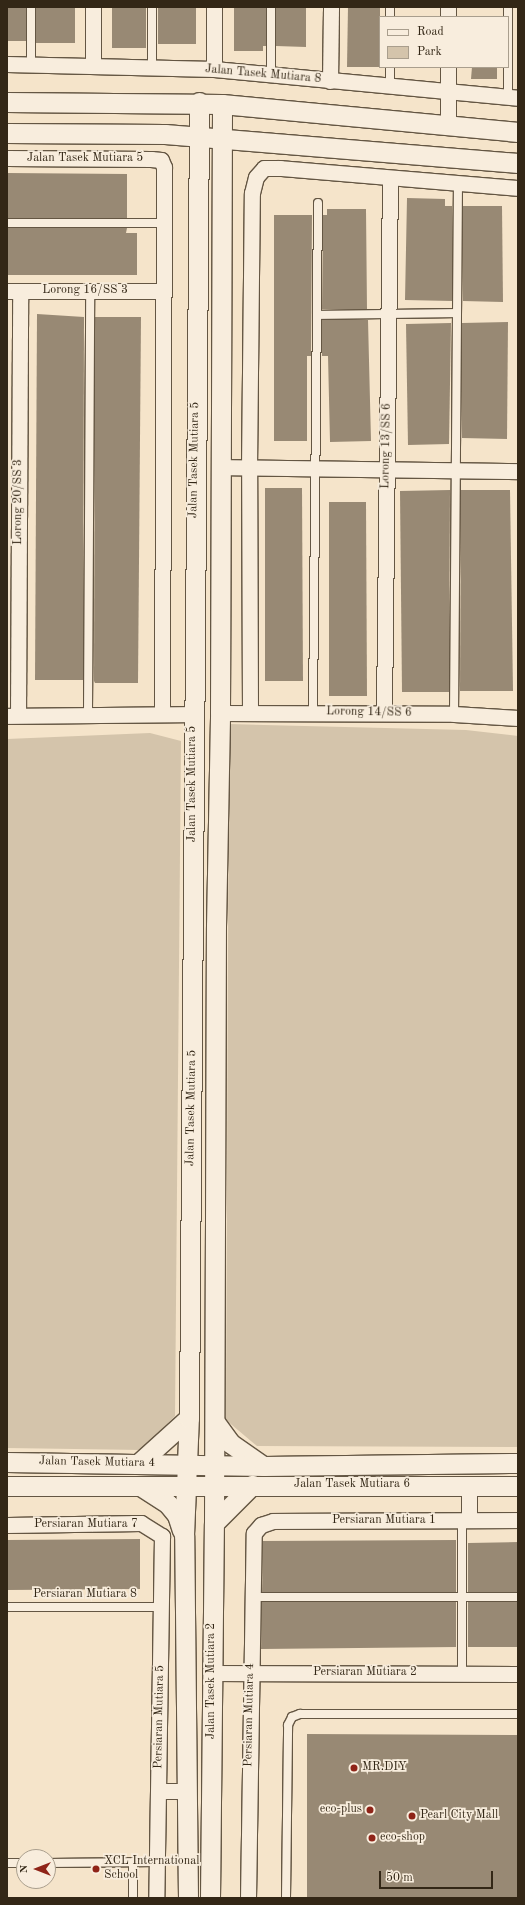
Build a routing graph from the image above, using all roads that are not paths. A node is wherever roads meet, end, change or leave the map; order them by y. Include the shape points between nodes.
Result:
1 (31, 7) edge
2 (93, 7) edge
3 (152, 7) edge
4 (214, 7) edge
5 (272, 7) edge
6 (331, 7) edge
7 (509, 25) edge
8 (7, 64) edge
9 (30, 65) junction
10 (93, 65) junction
11 (152, 66) junction
12 (390, 68) edge
13 (448, 68) edge
14 (214, 70) junction
15 (271, 75) junction
16 (330, 81) junction
17 (390, 87) junction
18 (448, 93) junction
19 (513, 98) edge
20 (7, 102) edge
21 (199, 102) junction
22 (222, 104) junction
23 (448, 126) junction
24 (518, 132) edge
25 (7, 133) edge
26 (198, 136) junction
27 (222, 139) junction
28 (7, 158) edge
29 (518, 162) edge
30 (390, 178) junction
31 (458, 183) junction
32 (518, 188) edge
33 (318, 203) dead end
34 (7, 223) edge
35 (163, 223) junction
36 (13, 291) edge
37 (90, 291) junction
38 (164, 291) junction
39 (388, 312) junction
40 (456, 313) junction
41 (317, 314) junction
42 (222, 467) junction
43 (245, 468) junction
44 (316, 468) junction
45 (387, 469) junction
46 (455, 470) junction
47 (518, 471) edge
48 (250, 712) junction
49 (313, 712) junction
50 (88, 713) junction
51 (220, 713) junction
52 (384, 713) junction
53 (162, 714) junction
54 (192, 714) junction
55 (454, 714) junction
56 (12, 715) edge
57 (518, 718) edge
58 (216, 926) junction
59 (193, 928) junction
60 (189, 1418) junction
61 (215, 1422) junction
62 (7, 1462) edge
63 (139, 1463) junction
64 (518, 1463) edge
65 (186, 1465) junction
66 (214, 1465) junction
67 (264, 1466) junction
68 (185, 1485) junction
69 (252, 1485) junction
70 (7, 1486) edge
71 (142, 1486) junction
72 (214, 1486) junction
73 (469, 1486) junction
74 (518, 1486) edge
75 (465, 1520) junction
76 (518, 1520) edge
77 (214, 1523) junction
78 (7, 1525) edge
79 (254, 1533) joint
80 (184, 1535) junction
81 (162, 1536) joint
82 (461, 1597) junction
83 (518, 1597) edge
84 (252, 1598) junction
85 (7, 1607) edge
86 (162, 1607) junction
87 (211, 1673) junction
88 (250, 1673) junction
89 (462, 1674) junction
90 (518, 1674) edge
91 (518, 1714) edge
92 (159, 1791) junction
93 (187, 1791) junction
94 (133, 1862) junction
95 (157, 1862) junction
96 (56, 1863) edge
97 (133, 1898) edge
98 (156, 1898) edge
99 (188, 1898) edge
100 (210, 1898) edge
101 (248, 1898) edge
102 (286, 1898) edge

1 - 9 lane
2 - 10 street
3 - 11 lane
4 - 14 street
5 - 15 lane
6 - 16 street
7 - 19 lane
8 - 9 street, Jalan Tasek Mutiara 8
9 - 10 street, Jalan Tasek Mutiara 8
10 - 11 street, Jalan Tasek Mutiara 8
11 - 14 street, Jalan Tasek Mutiara 8
12 - 17 lane
13 - 18 street
14 - 15 street, Jalan Tasek Mutiara 8
15 - 16 street, Jalan Tasek Mutiara 8
16 - 17 street, Jalan Tasek Mutiara 8
17 - 18 street, Jalan Tasek Mutiara 8
18 - 19 street, Jalan Tasek Mutiara 8
18 - 23 street
20 - 21 street
21 - 22 street
21 - 26 street, Jalan Tasek Mutiara 5
22 - 23 street
22 - 27 street, Jalan Tasek Mutiara 5
23 - 24 street
25 - 26 street
26 - 27 street
26 - 54 street, Jalan Tasek Mutiara 5
27 - 29 street
27 - 42 street, Jalan Tasek Mutiara 5
28 - 35 street, Jalan Tasek Mutiara 5 via 161,160 164,167
30 - 31 street
30 - 39 street, Lorong 13/SS 6
30 - 43 street via 280,168 264,168 256,177 252,192
31 - 32 street
31 - 40 lane
33 - 41 lane
34 - 35 lane
35 - 38 street, Jalan Tasek Mutiara 5
36 - 37 street, Lorong 16/SS 3
36 - 56 street, Lorong 20/SS 3
37 - 38 street, Lorong 16/SS 3
37 - 50 lane
38 - 53 street, Jalan Tasek Mutiara 5
39 - 40 lane
39 - 41 lane
39 - 45 street, Lorong 13/SS 6
40 - 46 lane
41 - 44 lane
42 - 43 street
42 - 51 street, Jalan Tasek Mutiara 5
43 - 44 street
43 - 48 street
44 - 45 street
44 - 49 lane
45 - 46 street
45 - 52 street, Lorong 13/SS 6
46 - 47 street
46 - 55 lane
48 - 49 street, Lorong 14/SS 6
48 - 51 street, Lorong 14/SS 6
49 - 52 street, Lorong 14/SS 6
50 - 53 street
50 - 56 street
51 - 58 street, Jalan Tasek Mutiara 5
52 - 55 street, Lorong 14/SS 6
53 - 54 street
54 - 59 street, Jalan Tasek Mutiara 5
55 - 57 street, Lorong 14/SS 6
58 - 59 street
58 - 61 street, Jalan Tasek Mutiara 5
59 - 60 street, Jalan Tasek Mutiara 5
60 - 63 street
60 - 65 street, Jalan Tasek Mutiara 5
61 - 66 street, Jalan Tasek Mutiara 5
61 - 67 street via 230,1443
62 - 63 street, Jalan Tasek Mutiara 4
63 - 65 street, Jalan Tasek Mutiara 4
64 - 67 street, Jalan Tasek Mutiara 6
65 - 66 street, Jalan Tasek Mutiara 6
65 - 68 street
66 - 67 street, Jalan Tasek Mutiara 6
66 - 72 street, Jalan Tasek Mutiara 2
68 - 71 street, Jalan Tasek Mutiara 4
68 - 72 street, Jalan Tasek Mutiara 6
68 - 80 street
69 - 72 street, Jalan Tasek Mutiara 6
69 - 73 street, Jalan Tasek Mutiara 6
69 - 77 street
70 - 71 street, Jalan Tasek Mutiara 4
71 - 80 street via 168,1504 177,1515
72 - 77 street, Jalan Tasek Mutiara 2
73 - 74 street, Jalan Tasek Mutiara 6
73 - 75 street
75 - 76 street, Persiaran Mutiara 1
75 - 79 street, Persiaran Mutiara 1 via 273,1521 261,1525
75 - 82 lane
77 - 87 street, Jalan Tasek Mutiara 2
78 - 81 street, Persiaran Mutiara 7 via 141,1523
79 - 84 street, Persiaran Mutiara 4
80 - 93 street
81 - 86 street, Persiaran Mutiara 5
82 - 83 lane
82 - 84 lane
82 - 89 lane
84 - 88 street, Persiaran Mutiara 4
85 - 86 lane, Persiaran Mutiara 8
86 - 92 street, Persiaran Mutiara 5
87 - 88 street, Persiaran Mutiara 2
87 - 100 street, Jalan Tasek Mutiara 2
88 - 89 street, Persiaran Mutiara 2
88 - 101 street, Persiaran Mutiara 4
89 - 90 street, Persiaran Mutiara 2
91 - 102 lane via 300,1714 292,1718 288,1725
92 - 93 street
92 - 95 street, Persiaran Mutiara 5
93 - 99 street
94 - 95 lane
94 - 96 lane
94 - 97 lane
95 - 98 street, Persiaran Mutiara 5

